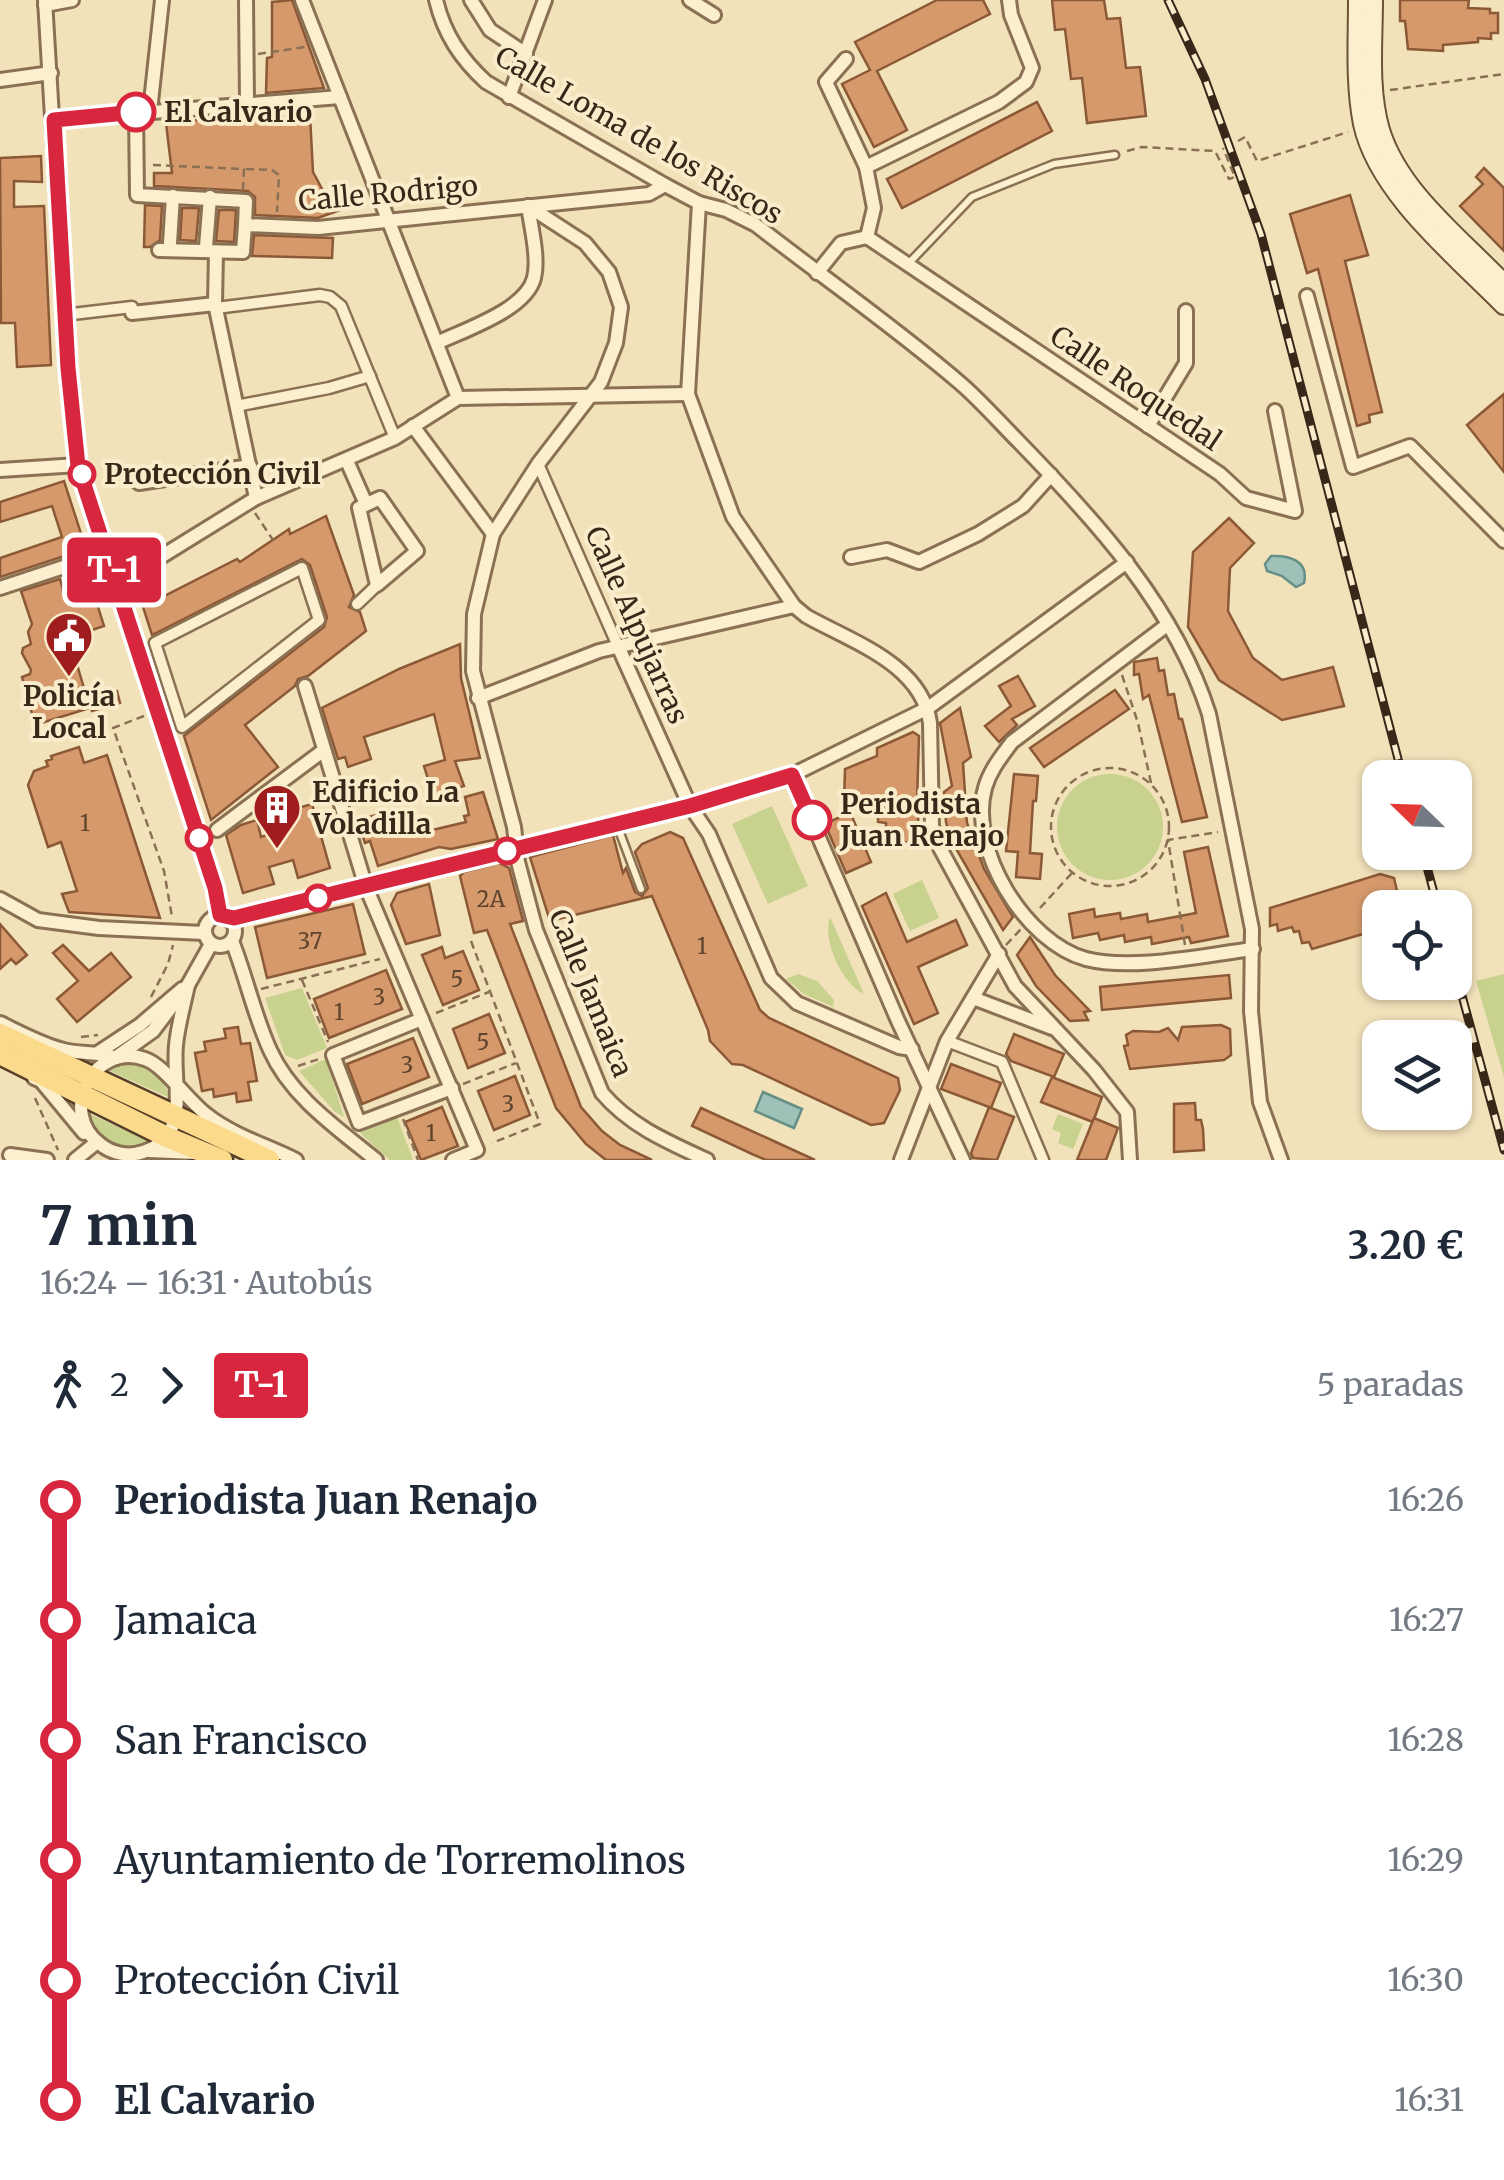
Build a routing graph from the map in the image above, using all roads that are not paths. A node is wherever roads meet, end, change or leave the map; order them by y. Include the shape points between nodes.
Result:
1 (72, 0) edge
2 (162, 0) edge
3 (246, 0) edge
4 (302, 0) edge
5 (436, 0) edge
6 (471, 0) edge
7 (545, 0) edge
8 (690, 0) edge
9 (1009, 0) edge
10 (1358, 0) edge
11 (1374, 0) edge
12 (45, 2) edge
13 (714, 15) dead end
14 (526, 54) junction
15 (846, 60) dead end
16 (51, 74) junction
17 (0, 80) edge
18 (509, 96) junction
19 (340, 98) junction
20 (247, 103) junction
21 (143, 112) junction
22 (54, 120) junction
23 (1115, 154) road end
24 (866, 167) junction
25 (665, 185) junction
26 (173, 196) junction
27 (210, 198) junction
28 (699, 203) junction
29 (528, 206) junction
30 (387, 219) junction
31 (245, 225) junction
32 (867, 237) junction
33 (211, 250) junction
34 (908, 264) junction
35 (817, 273) junction
36 (1504, 284) edge
37 (1307, 296) dead end
38 (1504, 305) edge
39 (215, 306) junction
40 (132, 310) joint
41 (1186, 311) dead end
42 (64, 315) junction
43 (436, 343) junction
44 (370, 376) junction
45 (688, 394) junction
46 (458, 398) junction
47 (589, 398) junction
48 (236, 406) junction
49 (1275, 410) dead end
50 (413, 426) junction
51 (1148, 426) junction
52 (396, 438) junction
53 (347, 461) junction
54 (538, 464) junction
55 (78, 466) junction
56 (250, 466) junction
57 (0, 470) edge
58 (1051, 475) junction
59 (139, 483) dead end
60 (252, 501) junction
61 (366, 504) junction
62 (493, 534) junction
63 (1504, 541) edge
64 (109, 552) junction
65 (852, 556) dead end
66 (1128, 562) junction
67 (117, 584) junction
68 (377, 585) junction
69 (0, 588) edge
70 (357, 604) dead end
71 (794, 606) junction
72 (1167, 624) junction
73 (155, 643) joint
74 (618, 646) junction
75 (305, 686) dead end
76 (478, 698) junction
77 (928, 708) junction
78 (324, 750) junction
79 (792, 775) junction
80 (690, 806) junction
81 (617, 823) junction
82 (217, 830) dead end
83 (516, 849) junction
84 (366, 887) junction
85 (641, 889) dead end
86 (0, 899) edge
87 (224, 917) junction
88 (208, 938) junction
89 (232, 940) junction
90 (1254, 949) junction
91 (999, 954) junction
92 (188, 984) junction
93 (973, 998) junction
94 (422, 1019) junction
95 (0, 1023) edge
96 (1054, 1029) junction
97 (0, 1034) edge
98 (947, 1041) junction
99 (912, 1050) junction
100 (98, 1052) junction
101 (0, 1054) edge
102 (116, 1058) junction
103 (0, 1061) edge
104 (85, 1085) junction
105 (929, 1085) junction
106 (176, 1088) junction
107 (452, 1088) junction
108 (177, 1117) junction
109 (167, 1136) junction
110 (97, 1142) junction
111 (141, 1155) edge
112 (10, 1156) edge
113 (216, 1157) edge
114 (46, 1160) edge
115 (75, 1160) edge
116 (90, 1160) edge
117 (269, 1160) edge
118 (296, 1160) edge
119 (376, 1160) edge
120 (453, 1160) edge
121 (707, 1160) edge
122 (901, 1160) edge
123 (963, 1160) edge
124 (1043, 1160) edge
125 (1130, 1160) edge
126 (1280, 1160) edge

1 - 12 street
2 - 21 street
3 - 20 street
4 - 19 street
5 - 18 street, Calle Loma de los Riscos via 462,60
6 - 14 street via 490,30
7 - 14 street
8 - 13 street
9 - 24 street via 1032,68 1026,82
10 - 38 main road via 1358,86 1364,127 1382,170 1405,204
11 - 36 main road via 1374,93 1395,164
12 - 16 street
14 - 18 street
15 - 24 street via 826,82
16 - 17 street
16 - 22 street
18 - 25 street, Calle Loma de los Riscos
19 - 20 street
19 - 30 street
20 - 21 street
21 - 22 street
21 - 26 street via 137,195
22 - 42 street
23 - 34 lane via 1054,164 972,196
24 - 32 street via 874,208
25 - 28 street, Calle Loma de los Riscos
25 - 29 street, Calle Rodrigo via 649,194
26 - 27 street
26 - 33 street via 165,247
27 - 31 street via 246,201
27 - 33 street
28 - 35 street, Calle Loma de los Riscos via 756,225
28 - 45 street
29 - 30 street, Calle Rodrigo
29 - 43 street via 534,276 525,296
29 - 47 street, Calle Jamaica via 586,243 609,272 620,307 616,343
30 - 31 street, Calle Rodrigo via 318,228
30 - 43 street
31 - 33 street via 243,252
32 - 34 street, Calle Roquedal
32 - 35 street via 841,243
33 - 39 street
34 - 51 street, Calle Roquedal
35 - 58 street, Calle Loma de los Riscos via 963,385
37 - 63 street via 1353,468 1410,446
39 - 40 street
39 - 44 street via 330,297 342,306
39 - 48 street
40 - 42 street
41 - 51 street via 1186,363
42 - 55 street
43 - 46 street
44 - 48 street
44 - 52 street
45 - 47 street
45 - 71 street via 733,517
46 - 47 street
46 - 50 street
47 - 54 street, Calle Jamaica
48 - 56 street
49 - 51 street, Calle Roquedal via 1295,511 1246,498
50 - 52 street
50 - 62 street
52 - 53 street
53 - 60 street
53 - 61 street
54 - 62 street, Calle Jamaica
54 - 74 street, Calle Alpujarras
55 - 57 street
55 - 64 street
56 - 59 street
56 - 60 street
58 - 65 street via 1023,506 919,562 887,550
58 - 66 street, Calle Loma de los Riscos
60 - 67 street
61 - 68 street via 359,508
61 - 68 street via 380,498 416,551
62 - 76 street, Calle Jamaica via 474,614
64 - 67 street
64 - 69 street
66 - 72 street, Calle Loma de los Riscos
66 - 77 street
67 - 87 street
68 - 70 street
71 - 74 street
71 - 77 street via 902,670
72 - 90 street, Calle Loma de los Riscos via 1209,714
72 - 90 street via 1012,742 984,789 984,840 1029,921 1060,948 1084,958 1115,963
73 - 73 street via 302,568 319,620 182,728
74 - 76 street
74 - 80 street, Calle Alpujarras
75 - 78 street
76 - 83 street, Calle Jamaica
77 - 79 street
77 - 91 street via 932,826
78 - 82 street
78 - 84 street
79 - 80 street
79 - 99 street
80 - 81 street
80 - 99 street, Calle Alpujarras via 780,990
81 - 83 street
81 - 85 lane
83 - 84 street
83 - 121 street, Calle Jamaica via 536,930 602,1093 650,1134
84 - 87 street
84 - 94 street
86 - 88 street via 38,920
87 - 88 street via 210,919
87 - 89 street via 235,930
88 - 89 street via 223,946
88 - 92 street
89 - 119 street via 282,1071 314,1109
90 - 126 street, Calle Loma de los Riscos via 1255,1069
91 - 93 street
91 - 96 street via 1015,986
92 - 100 street
92 - 102 street via 153,1031
92 - 106 street via 176,1043
93 - 96 street
93 - 98 street
94 - 107 street
94 - 107 street via 333,1055 358,1123
95 - 100 street via 56,1048
96 - 125 street via 1127,1112
97 - 104 main road
98 - 105 street
98 - 124 street via 1002,1062
99 - 105 street
100 - 102 street
101 - 104 main road
102 - 104 street
102 - 106 street via 144,1058
103 - 110 street via 41,1081
104 - 108 main road
104 - 109 main road
104 - 110 street via 82,1120
105 - 122 street
105 - 123 street
106 - 108 street
106 - 118 street via 210,1118
107 - 120 street via 477,1150
108 - 109 street
108 - 117 main road
109 - 111 street
109 - 113 main road
110 - 111 street
110 - 115 street
110 - 116 street
111 - 113 street
112 - 114 street

